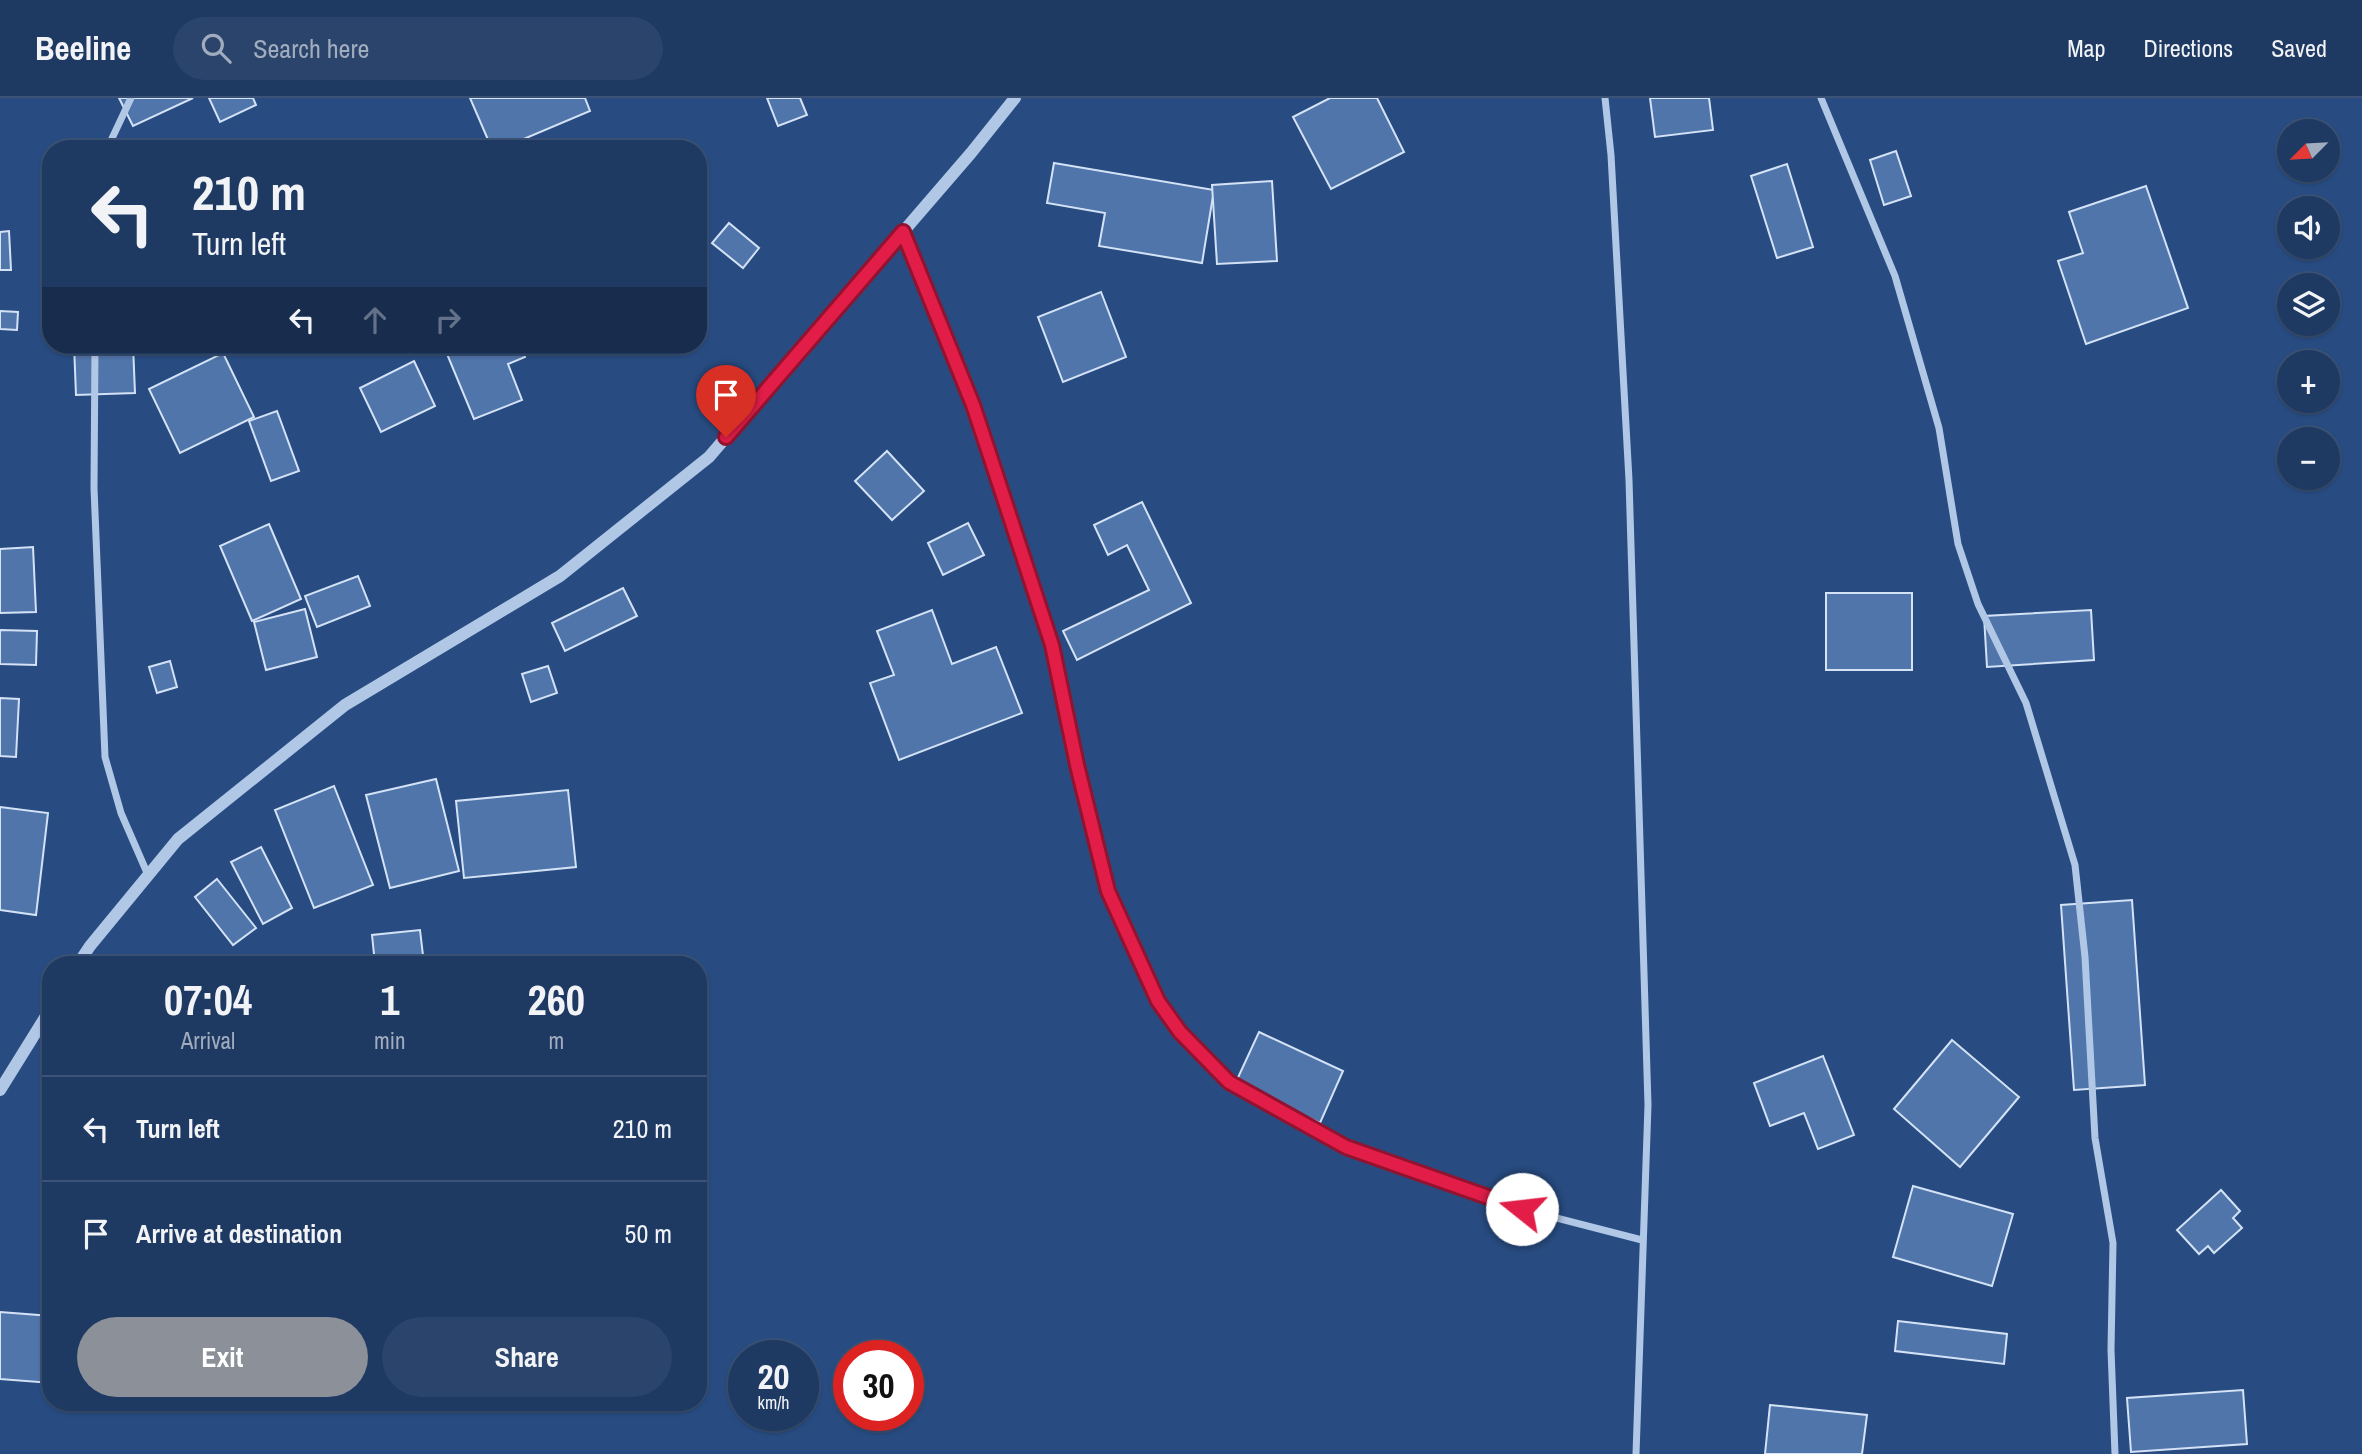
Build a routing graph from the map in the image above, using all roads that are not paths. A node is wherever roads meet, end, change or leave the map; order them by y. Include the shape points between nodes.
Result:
1 (131, 98) edge
2 (1015, 98) edge
3 (1605, 98) edge
4 (1821, 98) edge
5 (111, 140) edge
6 (903, 232) junction
7 (95, 354) edge
8 (148, 875) junction
9 (83, 956) edge
10 (42, 1022) edge
11 (0, 1090) edge
12 (1642, 1240) junction
13 (1636, 1454) edge
14 (2115, 1454) edge

1 - 5 street
2 - 6 street
3 - 12 street via 1630,508 1648,1105
4 - 14 street via 1895,276 1939,428 1958,544 1978,604 2026,703 2075,865 2095,1138 2113,1243
6 - 8 street via 709,457 560,576 345,705 178,839
6 - 12 street via 973,405 1052,645 1108,891 1158,1001 1180,1032 1229,1082 1346,1147 1498,1203
7 - 8 street via 94,488 104,757 121,813
8 - 9 street
10 - 11 street
12 - 13 street

